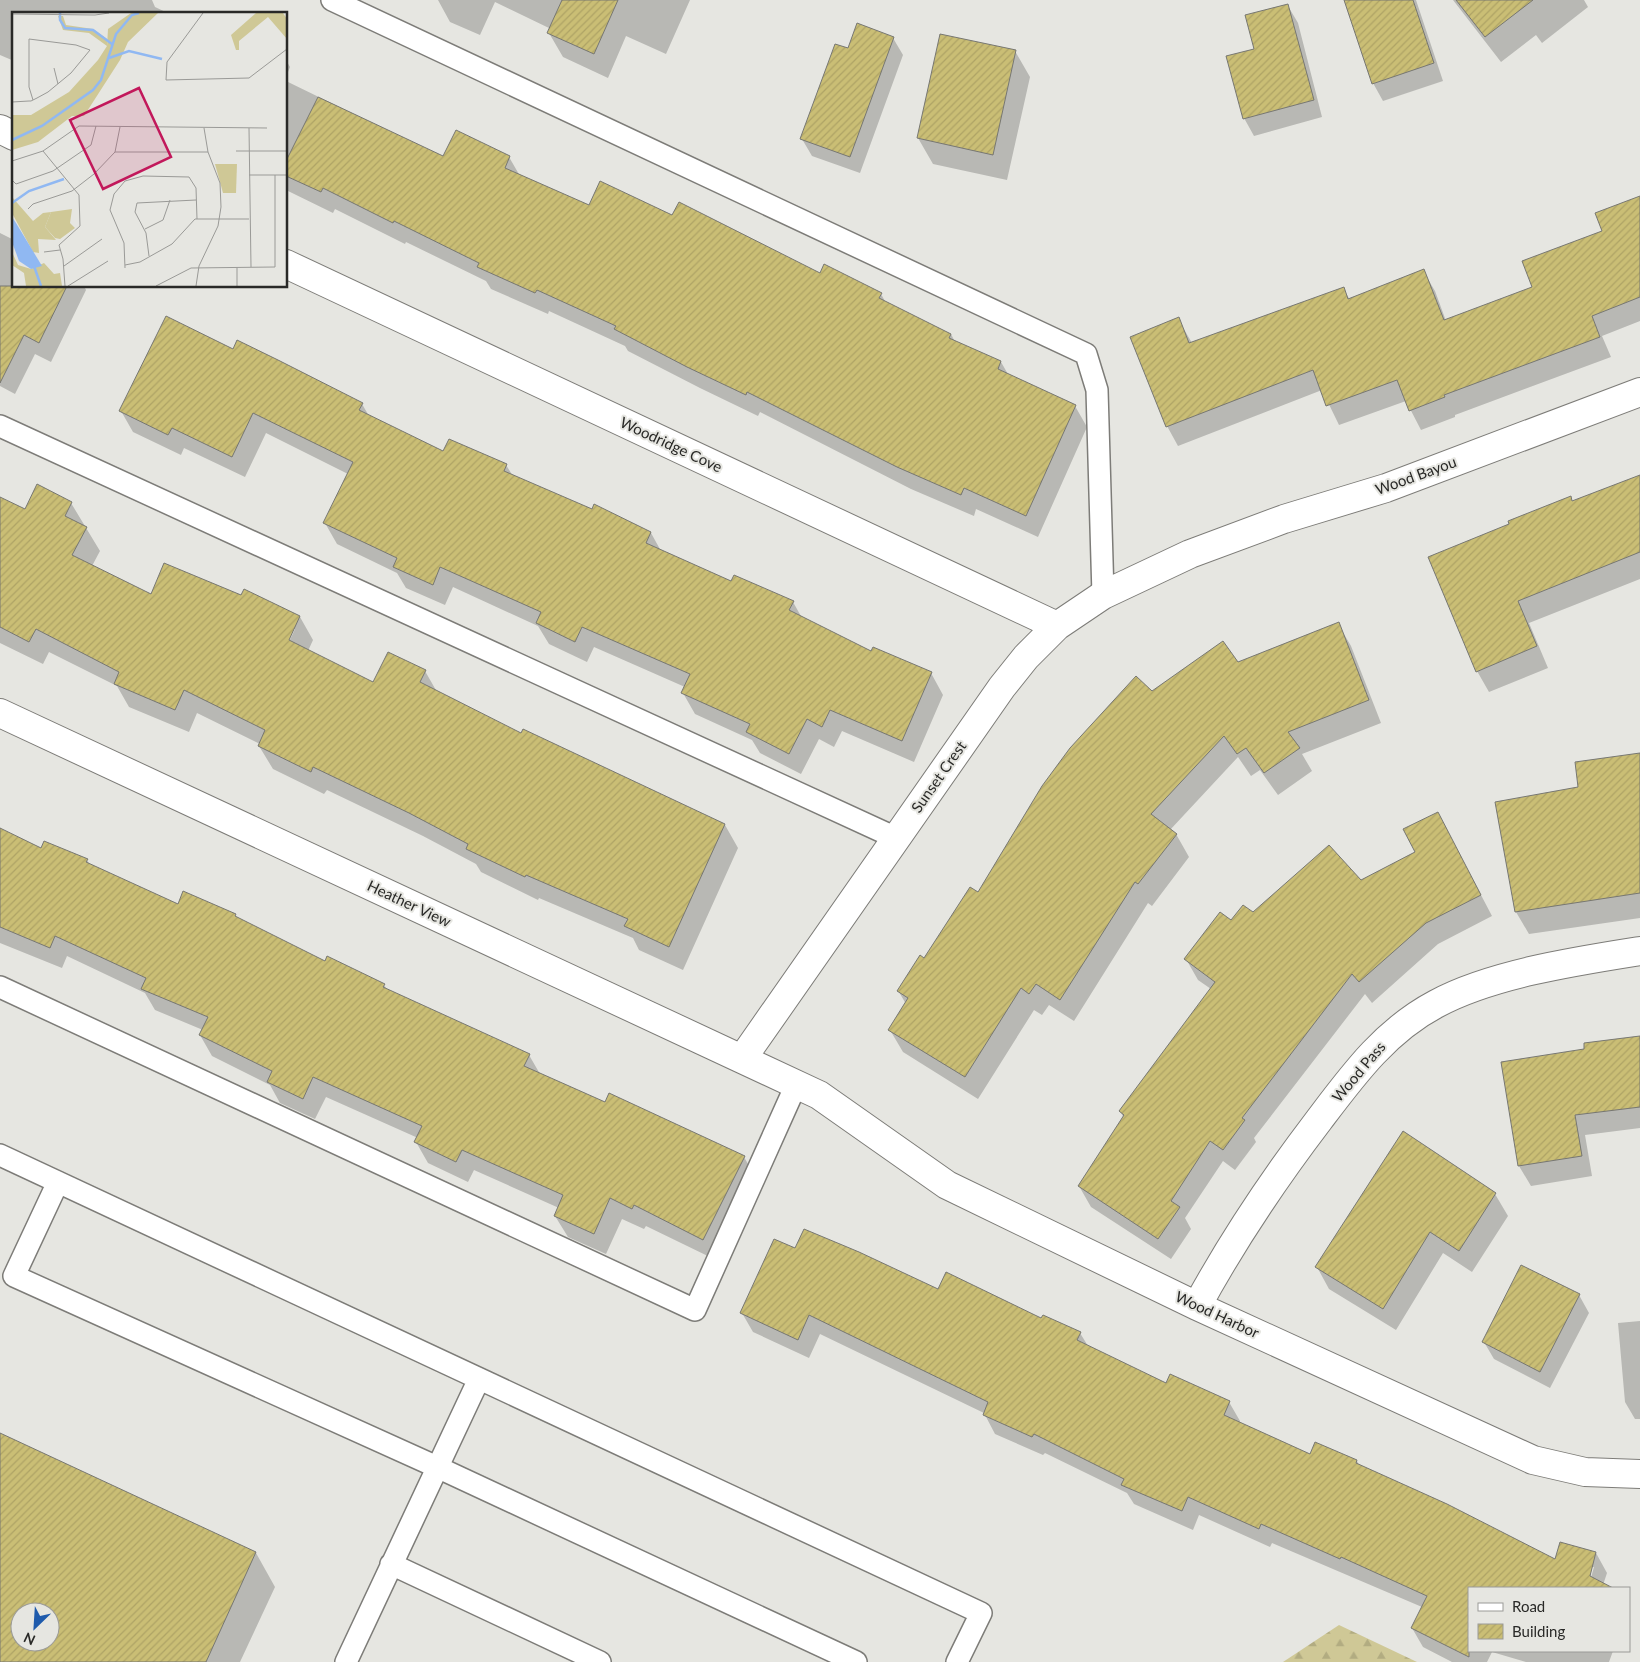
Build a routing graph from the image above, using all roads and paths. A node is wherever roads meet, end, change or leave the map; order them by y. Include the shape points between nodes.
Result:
1 (332, 0) edge
2 (0, 129) edge
3 (12, 135) edge
4 (288, 265) edge
5 (1640, 392) edge
6 (0, 426) edge
7 (1190, 554) joint
8 (1103, 595) junction
9 (1057, 626) junction
10 (0, 712) edge
11 (896, 838) junction
12 (1640, 951) edge
13 (0, 987) edge
14 (742, 1059) junction
15 (807, 1090) junction
16 (0, 1155) edge
17 (58, 1182) junction
18 (1198, 1306) junction
19 (479, 1379) junction
20 (437, 1467) junction
21 (1640, 1474) edge
22 (391, 1564) junction
23 (346, 1662) edge
24 (600, 1662) edge
25 (856, 1662) edge
26 (957, 1662) edge

1 - 8 lane via 1086,354 1097,390
2 - 3 street
4 - 9 street, Woodridge Cove
5 - 7 street, Wood Bayou via 1386,488 1284,519
6 - 11 lane
7 - 8 street, Sunset Crest
8 - 9 street, Sunset Crest
9 - 11 street, Sunset Crest via 1002,687
10 - 14 street, Heather View
11 - 14 street, Sunset Crest
12 - 18 street, Wood Pass via 1508,977 1469,988 1435,1004 1394,1032 1363,1062 1274,1179
13 - 15 lane via 695,1310
14 - 15 street, Heather View
15 - 18 street, Wood Harbor via 947,1185
16 - 17 lane
17 - 19 lane
17 - 20 lane via 14,1276
18 - 21 street, Wood Harbor via 1533,1460 1585,1472
19 - 20 lane
19 - 26 lane via 981,1613
20 - 22 lane
20 - 25 lane
22 - 23 lane
22 - 24 lane

